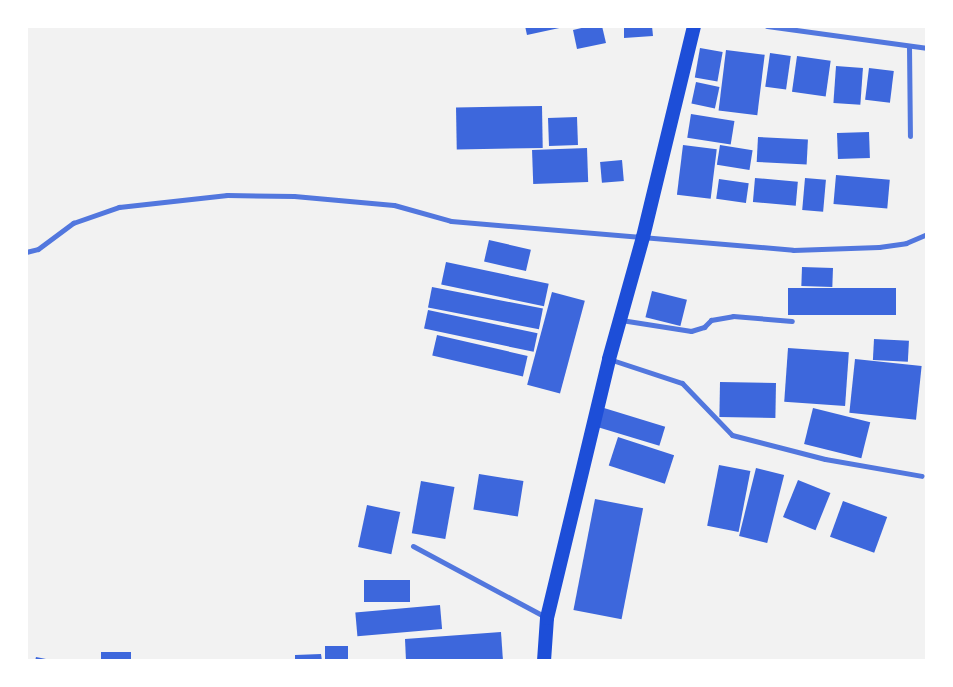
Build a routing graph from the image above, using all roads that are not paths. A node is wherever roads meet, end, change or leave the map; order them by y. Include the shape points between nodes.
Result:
1 (694, 26) edge
2 (767, 26) edge
3 (909, 46) junction
4 (927, 48) edge
5 (910, 136) dead end
6 (927, 234) edge
7 (643, 237) junction
8 (26, 252) edge
9 (620, 320) junction
10 (792, 321) dead end
11 (609, 359) junction
12 (922, 476) dead end
13 (413, 546) dead end
14 (547, 618) junction
15 (544, 661) edge

1 - 7 highway
2 - 3 street
3 - 4 street
3 - 5 street
6 - 7 street via 906,243 879,247 793,250
7 - 8 street via 451,221 394,204 294,196 227,195 119,207 73,223 38,248
7 - 9 highway
9 - 10 street via 691,331 704,328 711,320 734,316
9 - 11 highway
11 - 12 street via 682,383 732,435 825,459
11 - 14 highway
13 - 14 street
14 - 15 highway

